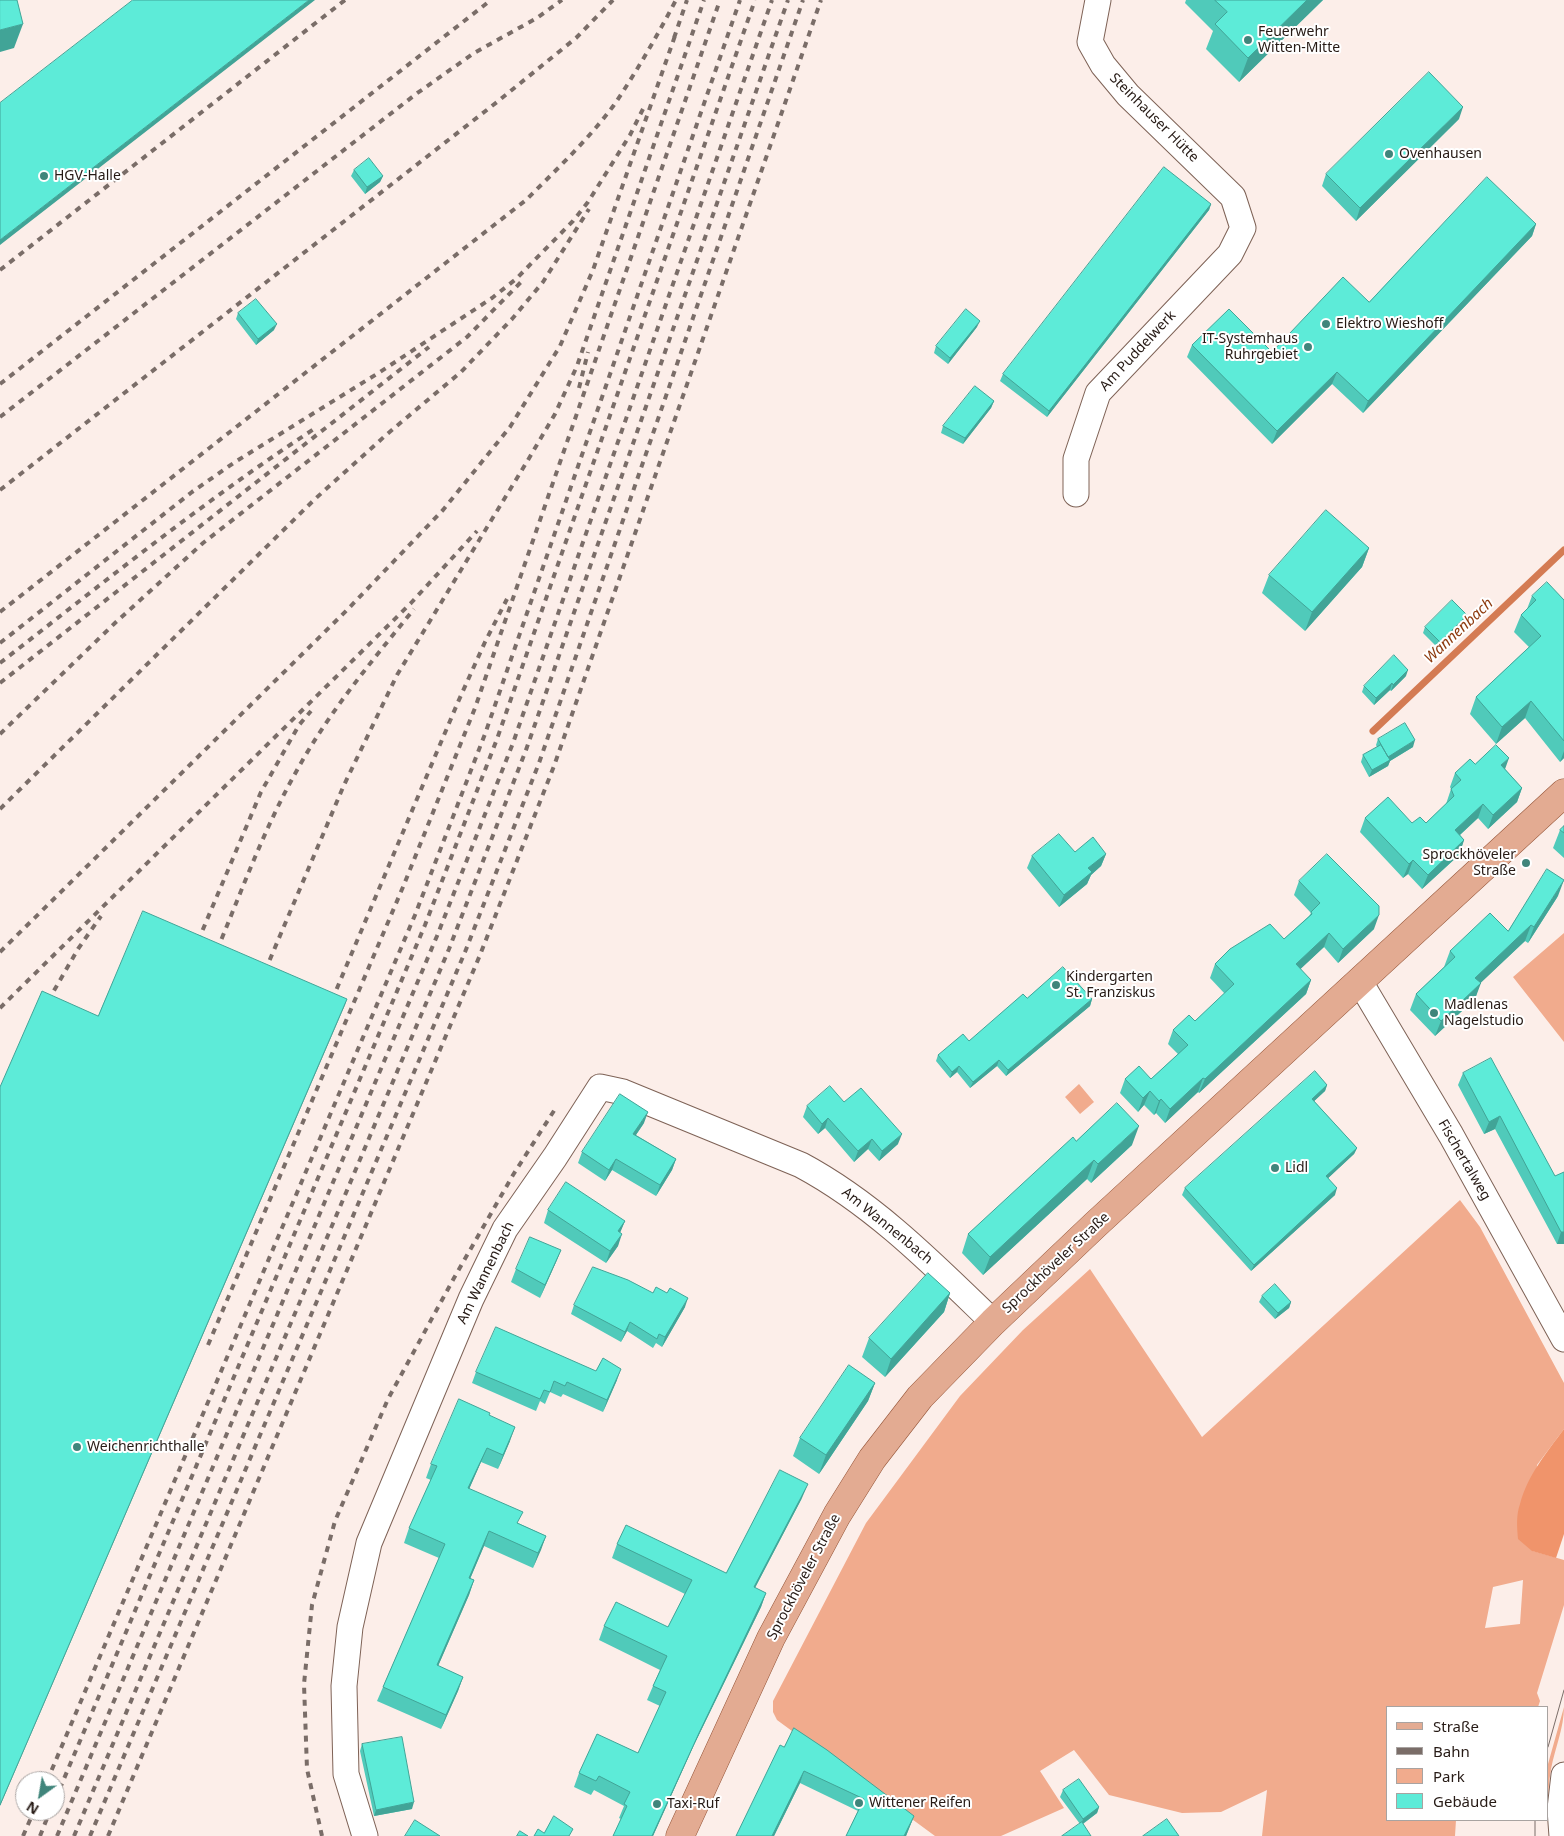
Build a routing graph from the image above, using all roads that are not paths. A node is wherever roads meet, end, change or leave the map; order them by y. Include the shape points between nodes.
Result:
1 (1098, 0) edge
2 (1244, 228) joint
3 (1076, 494) dead end
4 (1564, 792) edge
5 (1360, 982) junction
6 (993, 1322) junction
7 (1564, 1339) edge
8 (1564, 1775) edge
9 (365, 1836) edge
10 (680, 1836) edge
11 (1562, 1836) edge

1 - 2 street, Steinhauser Hütte via 1090,42 1102,65 1128,95 1234,197
2 - 3 street, Am Puddelwerk via 1230,254 1098,393 1076,459
4 - 5 main road, Sprockhöveler Straße
5 - 6 main road, Sprockhöveler Straße
5 - 7 street, Fischertalweg via 1451,1135
6 - 9 street, Am Wannenbach via 875,1214 827,1179 801,1165 623,1092 600,1087 505,1229 471,1299 369,1543 350,1627 344,1686 346,1774
6 - 10 main road, Sprockhöveler Straße via 920,1397 872,1459 837,1515 771,1638
8 - 11 street via 1560,1809

